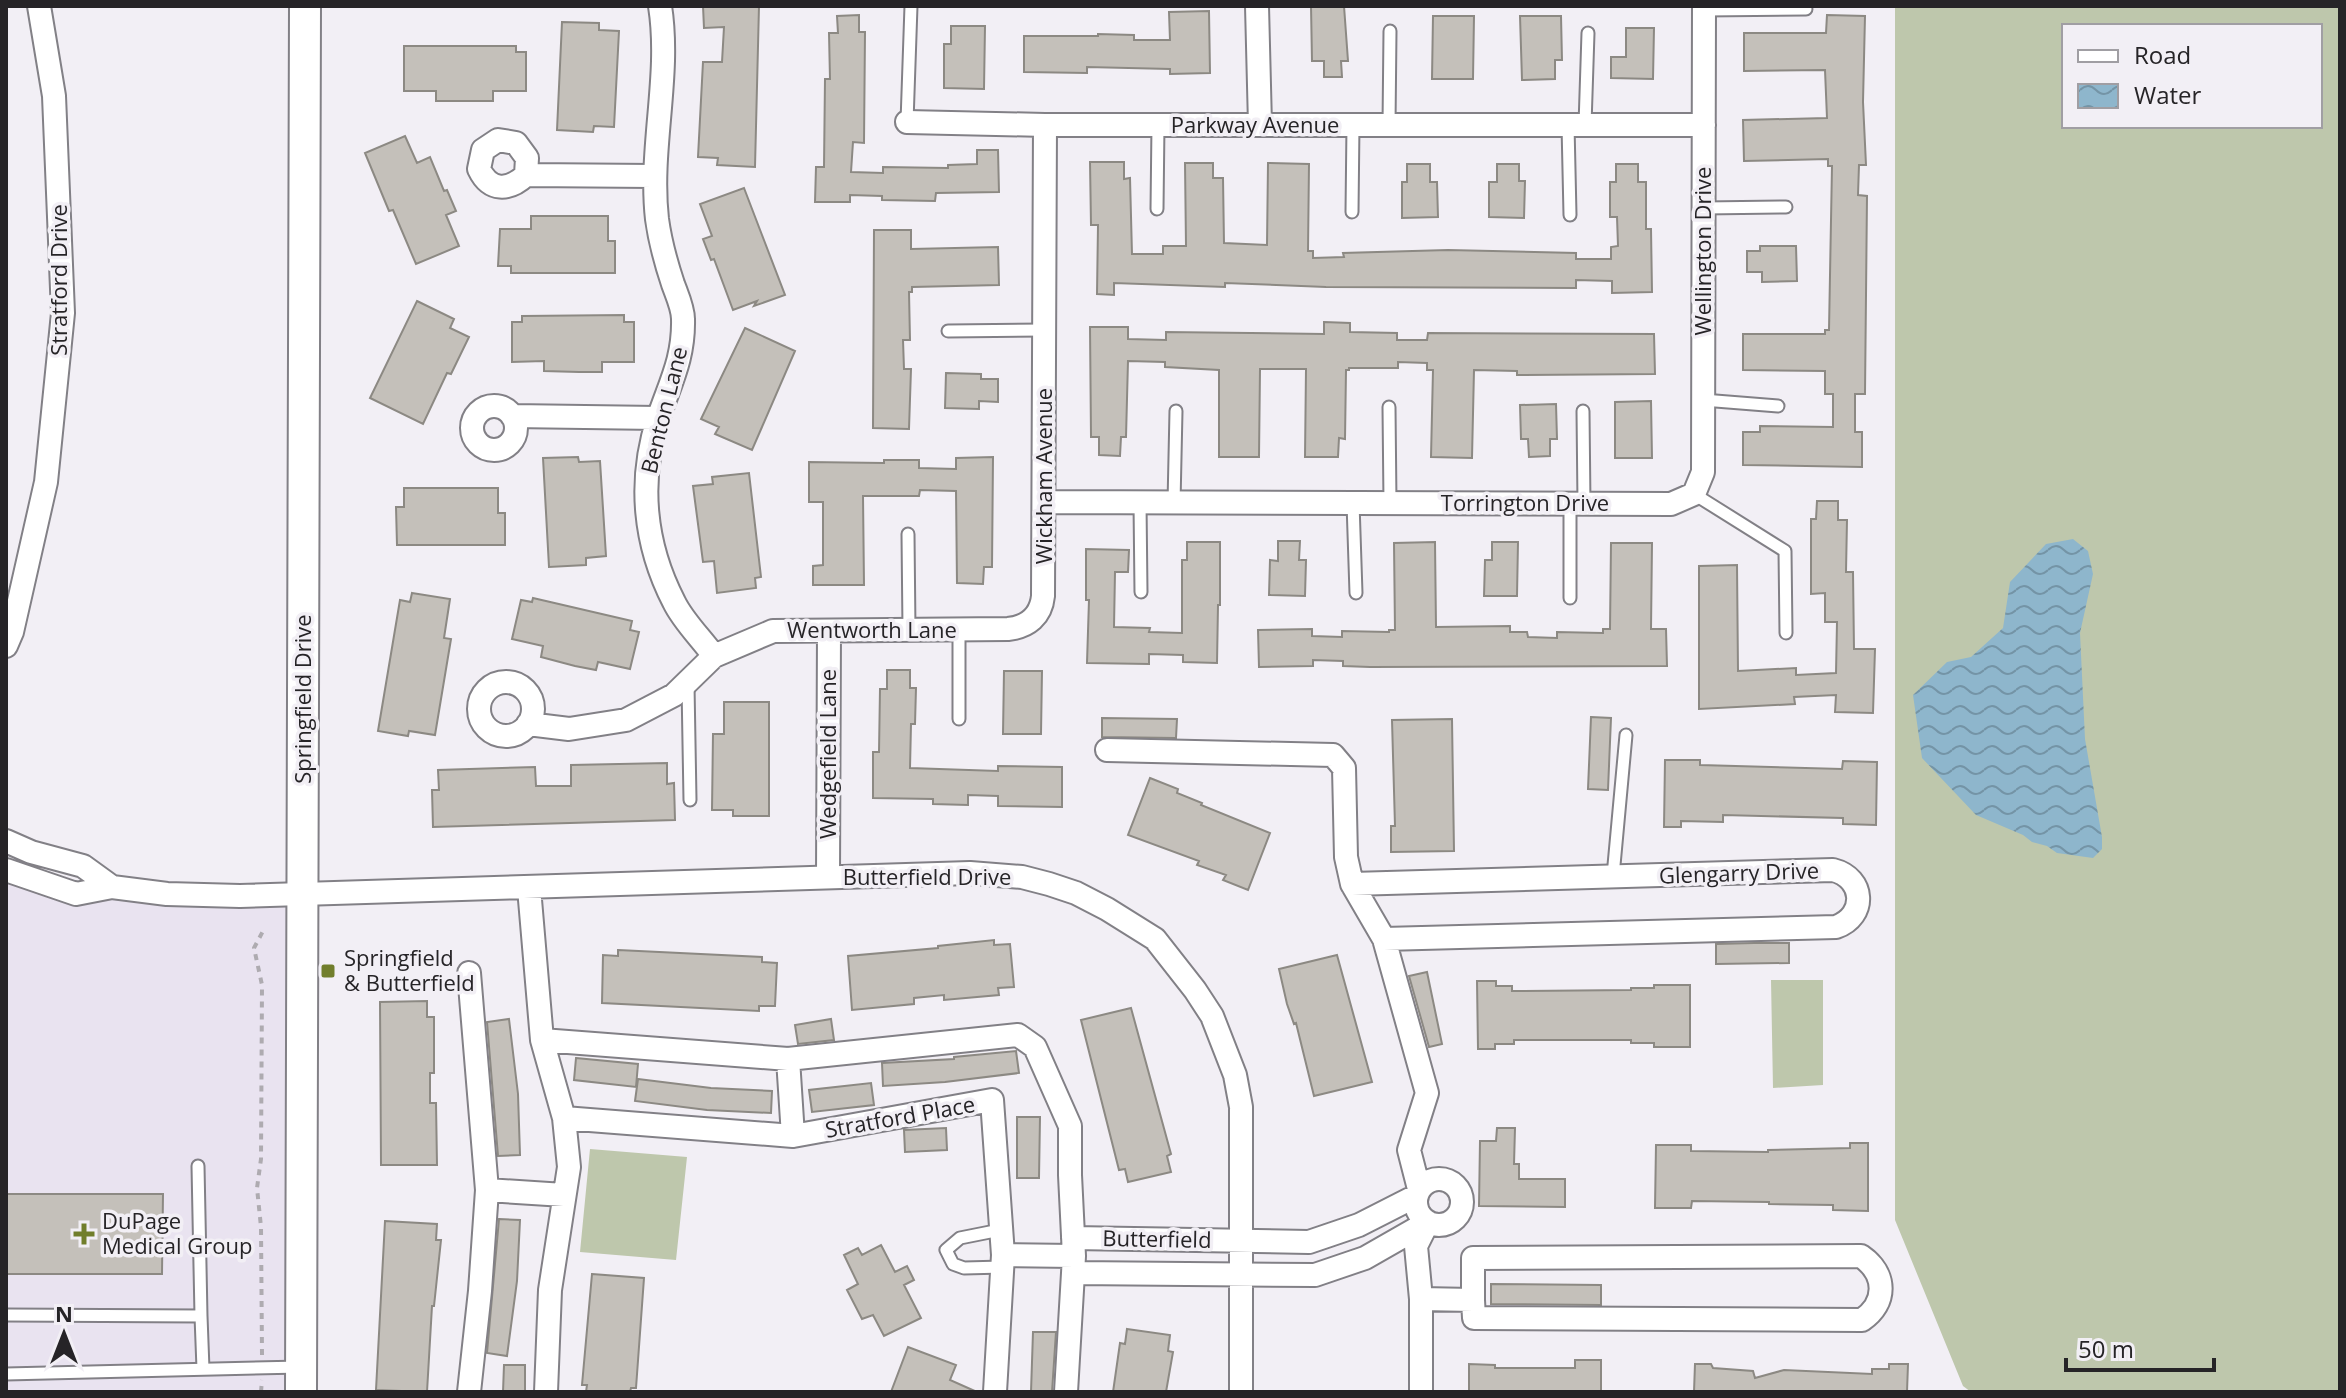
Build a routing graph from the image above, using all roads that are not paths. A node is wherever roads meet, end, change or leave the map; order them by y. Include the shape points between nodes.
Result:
1 (39, 6) edge
2 (305, 6) edge
3 (660, 6) edge
4 (911, 6) edge
5 (1257, 6) edge
6 (1704, 8) edge
7 (1806, 9) dead end
8 (1390, 31) dead end
9 (1588, 33) dead end
10 (907, 122) joint
11 (1045, 125) junction
12 (1158, 125) junction
13 (1260, 125) junction
14 (1353, 125) junction
15 (1389, 125) junction
16 (1576, 125) junction
17 (1704, 125) junction
18 (526, 175) dead end
19 (654, 176) junction
20 (1786, 207) dead end
21 (1704, 208) junction
22 (1157, 209) dead end
23 (1352, 212) dead end
24 (1570, 215) dead end
25 (1045, 330) junction
26 (948, 331) dead end
27 (1703, 400) junction
28 (1778, 406) dead end
29 (1389, 407) dead end
30 (1176, 411) dead end
31 (1583, 411) dead end
32 (512, 416) dead end
33 (658, 418) junction
34 (1694, 494) junction
35 (1044, 502) junction
36 (1140, 503) junction
37 (1174, 503) junction
38 (1353, 503) junction
39 (1390, 503) junction
40 (1577, 504) junction
41 (908, 534) dead end
42 (1141, 592) dead end
43 (1356, 593) dead end
44 (1570, 598) dead end
45 (1033, 620) joint
46 (909, 630) junction
47 (959, 630) junction
48 (829, 631) junction
49 (1786, 633) dead end
50 (6, 646) edge
51 (714, 656) junction
52 (688, 682) junction
53 (959, 719) dead end
54 (528, 724) dead end
55 (1626, 735) dead end
56 (1107, 750) dead end
57 (690, 800) dead end
58 (6, 841) edge
59 (6, 870) edge
60 (1613, 876) junction
61 (828, 877) junction
62 (1352, 884) junction
63 (112, 887) junction
64 (529, 888) junction
65 (303, 893) junction
66 (1384, 939) junction
67 (469, 973) dead end
68 (542, 1040) junction
69 (788, 1059) junction
70 (564, 1118) junction
71 (793, 1136) junction
72 (198, 1166) dead end
73 (487, 1190) junction
74 (1418, 1192) junction
75 (564, 1195) junction
76 (1428, 1222) junction
77 (1000, 1230) junction
78 (1241, 1241) junction
79 (1074, 1256) junction
80 (1003, 1261) junction
81 (1241, 1274) junction
82 (1421, 1299) junction
83 (1473, 1300) junction
84 (6, 1315) edge
85 (201, 1316) junction
86 (203, 1369) junction
87 (6, 1374) edge
88 (301, 1380) edge
89 (469, 1392) edge
90 (546, 1392) edge
91 (995, 1392) edge
92 (1066, 1392) edge
93 (1241, 1392) edge
94 (1421, 1392) edge

1 - 50 street, Stratford Drive via 54,96 63,313 46,482
2 - 65 street, Springfield Drive
3 - 19 street, Benton Lane
4 - 10 lane
5 - 13 street
6 - 7 lane
6 - 17 street, Wellington Drive
8 - 15 lane
9 - 16 lane
10 - 11 street, Parkway Avenue
11 - 12 street, Parkway Avenue
11 - 25 street, Wickham Avenue
12 - 13 street, Parkway Avenue
12 - 22 lane, Parkway Avenue
13 - 14 street, Parkway Avenue
14 - 15 street, Parkway Avenue
14 - 23 lane, Parkway Avenue
15 - 16 street, Parkway Avenue
16 - 17 street, Parkway Avenue
16 - 24 lane
17 - 21 street, Wellington Drive
18 - 19 street
19 - 33 street, Benton Lane via 665,259 684,316 678,368
20 - 21 lane
21 - 27 street, Wellington Drive
25 - 26 lane
25 - 35 street, Wickham Avenue
27 - 28 lane
27 - 34 street, Wellington Drive via 1703,472
29 - 39 lane
30 - 37 lane
31 - 40 lane
32 - 33 street
33 - 51 street, Benton Lane via 645,501 654,554 675,604
34 - 40 street, Torrington Drive via 1671,504
34 - 49 lane via 1785,551
35 - 36 street, Torrington Drive
35 - 45 street, Wickham Avenue via 1043,600
36 - 37 street, Torrington Drive
36 - 42 lane
37 - 38 street, Torrington Drive
38 - 39 street, Torrington Drive
38 - 43 lane
39 - 40 street, Torrington Drive
40 - 44 lane
41 - 46 lane
45 - 47 street, Wentworth Lane via 1015,629
46 - 47 street, Wentworth Lane
46 - 48 street, Wentworth Lane
47 - 53 lane
48 - 51 street, Wentworth Lane via 773,631
48 - 61 street, Wedgefield Lane
51 - 52 street
52 - 54 street via 626,720 569,729
52 - 57 lane
55 - 60 lane
56 - 62 street via 1333,755 1344,768 1346,857
58 - 63 street via 83,866
59 - 63 street via 76,894
60 - 62 street, Glengarry Drive
60 - 66 street, Glengarry Drive via 1833,870 1855,884 1859,902 1852,918 1836,927
61 - 64 street, Butterfield Drive
61 - 78 street, Butterfield Drive via 1022,877 1076,893 1155,939 1212,1016 1235,1075 1243,1139
62 - 66 street
63 - 65 street, Butterfield Drive via 167,894
64 - 65 street, Butterfield Drive
64 - 68 street
65 - 88 street, Springfield Drive
66 - 74 street via 1427,1093 1409,1150
67 - 73 street
68 - 69 street
68 - 70 street
69 - 71 street
69 - 79 street via 1018,1035 1035,1047 1070,1126
70 - 71 street, Stratford Place
70 - 75 street via 569,1167
71 - 77 street, Stratford Place via 992,1100
72 - 85 lane
73 - 75 street
73 - 89 street
74 - 76 street via 1417,1211
74 - 76 street via 1439,1179 1453,1184 1461,1196 1456,1218 1442,1225
74 - 78 street via 1359,1225 1309,1242
75 - 90 street via 550,1290
76 - 81 street via 1365,1258 1315,1275
76 - 82 street via 1416,1246
77 - 80 street, Stratford Place
77 - 80 lane via 960,1238 946,1250 953,1264 964,1268
78 - 79 street, Butterfield
78 - 81 street, Butterfield Drive
79 - 80 street, Butterfield
79 - 81 street, Butterfield
79 - 92 street
80 - 91 street, Stratford Place
81 - 93 street, Butterfield Drive
82 - 83 street
82 - 94 street
83 - 83 street via 1474,1318 1862,1320 1878,1305 1881,1283 1861,1256 1473,1258
84 - 85 lane
85 - 86 lane
86 - 87 lane
86 - 88 lane

